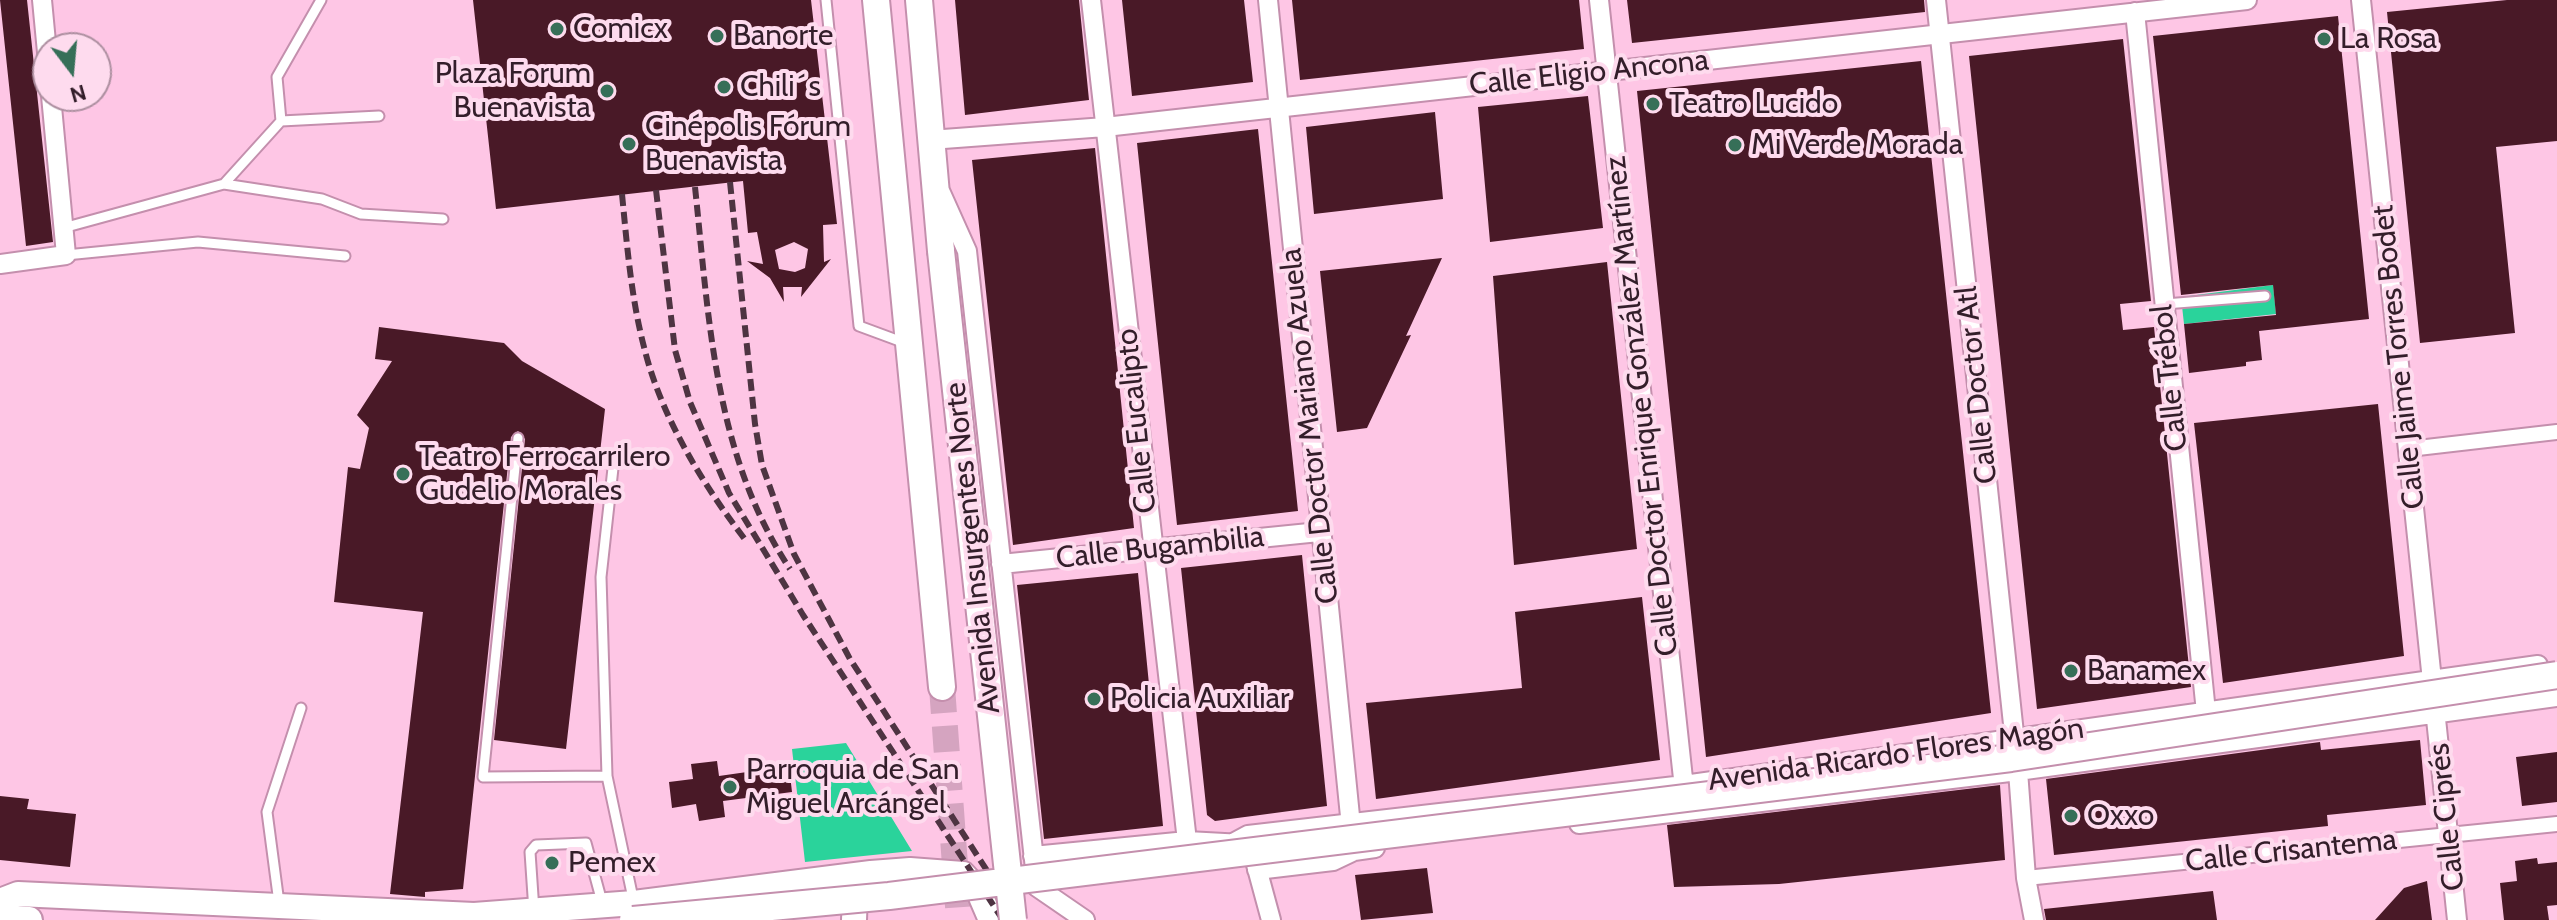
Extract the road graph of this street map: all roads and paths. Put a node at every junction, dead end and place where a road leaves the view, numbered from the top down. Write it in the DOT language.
graph roads {
  1 [pos="42,0"];
  2 [pos="321,0"];
  3 [pos="826,0"];
  4 [pos="876,0"];
  5 [pos="919,0"];
  6 [pos="1091,0"];
  7 [pos="1268,0"];
  8 [pos="1599,0"];
  9 [pos="1936,0"];
  10 [pos="2247,0"];
  11 [pos="2361,0"];
  12 [pos="2135,12"];
  13 [pos="45,32"];
  14 [pos="1940,35"];
  15 [pos="1606,71"];
  16 [pos="1279,108"];
  17 [pos="52,112"];
  18 [pos="379,116"];
  19 [pos="281,121"];
  20 [pos="1105,127"];
  21 [pos="930,140"];
  22 [pos="933,176"];
  23 [pos="224,184"];
  24 [pos="443,219"];
  25 [pos="63,228"];
  26 [pos="66,255"];
  27 [pos="345,256"];
  28 [pos="0,264"];
  29 [pos="2265,296"];
  30 [pos="2162,305"];
  31 [pos="911,345"];
  32 [pos="2557,432"];
  33 [pos="518,438"];
  34 [pos="2409,449"];
  35 [pos="614,459"];
  36 [pos="1319,532"];
  37 [pos="1151,548"];
  38 [pos="1001,564"];
  39 [pos="2557,662"];
  40 [pos="2557,675"];
  41 [pos="2433,680"];
  42 [pos="942,687"];
  43 [pos="2557,697"];
  44 [pos="301,708"];
  45 [pos="2205,712"];
  46 [pos="2437,714"];
  47 [pos="2013,738"];
  48 [pos="2209,744"];
  49 [pos="2018,771"];
  50 [pos="607,776"];
  51 [pos="1684,785"];
  52 [pos="1686,811"];
  53 [pos="2557,824"];
  54 [pos="1351,825"];
  55 [pos="2448,835"];
  56 [pos="1187,841"];
  57 [pos="1245,841"];
  58 [pos="1354,851"];
  59 [pos="1033,856"];
  60 [pos="1333,861"];
  61 [pos="1257,870"];
  62 [pos="871,873"];
  63 [pos="2026,878"];
  64 [pos="777,885"];
  65 [pos="0,901"];
  66 [pos="603,905"];
  67 [pos="280,907"];
  68 [pos="634,911"];
  69 [pos="540,916"];
  70 [pos="0,918"];
  71 [pos="29,920"];
  72 [pos="801,920"];
  73 [pos="854,920"];
  74 [pos="991,920"];
  75 [pos="1013,920"];
  76 [pos="1085,920"];
  77 [pos="1271,920"];
  78 [pos="2034,920"];
  79 [pos="2457,920"];
  1 -- 13 [label="street"];
  2 -- 19 [label="lane"];
  3 -- 31 [label="lane"];
  4 -- 31 [label="main road, Avenida Insurgentes Norte"];
  5 -- 21 [label="main road, Avenida Insurgentes Norte"];
  6 -- 20 [label="street, Calle Eucalipto"];
  7 -- 16 [label="street, Calle Doctor Mariano Azuela"];
  8 -- 15 [label="street, Calle Doctor Enrique González Martínez"];
  9 -- 14 [label="street, Calle Doctor Atl"];
  10 -- 12 [label="street, Calle Eligio Ancona"];
  11 -- 34 [label="street, Calle Jaime Torres Bodet"];
  12 -- 14 [label="street, Calle Eligio Ancona"];
  12 -- 30 [label="street, Calle Trébol"];
  14 -- 15 [label="street, Calle Eligio Ancona"];
  14 -- 47 [label="street, Calle Doctor Atl"];
  15 -- 16 [label="street, Calle Eligio Ancona"];
  15 -- 51 [label="street, Calle Doctor Enrique González Martínez"];
  16 -- 20 [label="street, Calle Eligio Ancona"];
  16 -- 36 [label="street, Calle Doctor Mariano Azuela"];
  17 -- 25 [label="street"];
  18 -- 19 [label="lane"];
  19 -- 23 [label="lane"];
  20 -- 21 [label="street, Calle Eligio Ancona"];
  20 -- 37 [label="street, Calle Eucalipto"];
  21 -- 22 [label="main road, Avenida Insurgentes Norte"];
  22 -- 38 [label="street, Avenida Insurgentes Norte"];
  22 -- 75 [label="main road, Avenida Insurgentes Norte, bridge"];
  23 -- 24 [label="lane"];
  23 -- 25 [label="lane"];
  25 -- 26 [label="street"];
  26 -- 27 [label="lane"];
  26 -- 28 [label="street"];
  29 -- 30 [label="lane"];
  30 -- 45 [label="street, Calle Trébol"];
  31 -- 42 [label="main road, Avenida Insurgentes Norte"];
  32 -- 34 [label="street"];
  33 -- 50 [label="lane"];
  34 -- 41 [label="street, Calle Jaime Torres Bodet"];
  35 -- 50 [label="lane"];
  36 -- 37 [label="street, Calle Bugambilia"];
  36 -- 54 [label="street, Calle Doctor Mariano Azuela"];
  37 -- 38 [label="street, Calle Bugambilia"];
  37 -- 56 [label="street, Calle Eucalipto"];
  38 -- 59 [label="street, Avenida Insurgentes Norte"];
  39 -- 41 [label="street, Avenida Ricardo Flores Magón"];
  40 -- 68 [label="main road, Avenida Ricardo Flores Magón, bridge"];
  41 -- 45 [label="street, Avenida Ricardo Flores Magón"];
  41 -- 46 [label="street, Calle Jaime Torres Bodet"];
  43 -- 46 [label="street, Avenida Ricardo Flores Magón"];
  44 -- 67 [label="lane"];
  45 -- 47 [label="street, Avenida Ricardo Flores Magón"];
  45 -- 48 [label="street, Calle Trébol"];
  46 -- 48 [label="street, Avenida Ricardo Flores Magón"];
  46 -- 55 [label="street, Calle Ciprés"];
  47 -- 49 [label="street, Calle Doctor Atl"];
  47 -- 51 [label="street, Avenida Ricardo Flores Magón"];
  48 -- 49 [label="street, Avenida Ricardo Flores Magón"];
  49 -- 52 [label="street, Avenida Ricardo Flores Magón"];
  49 -- 63 [label="street, Calle Doctor Atl"];
  50 -- 68 [label="lane"];
  51 -- 52 [label="street, Calle Doctor Enrique González Martínez"];
  51 -- 54 [label="street, Avenida Ricardo Flores Magón"];
  52 -- 58 [label="street, Avenida Ricardo Flores Magón"];
  53 -- 55 [label="street, Calle Crisantema"];
  54 -- 57 [label="street, Avenida Ricardo Flores Magón"];
  54 -- 58 [label="street, Calle Doctor Mariano Azuela"];
  55 -- 63 [label="street, Calle Crisantema"];
  55 -- 79 [label="street, Calle Ciprés"];
  56 -- 57 [label="street, Avenida Ricardo Flores Magón"];
  56 -- 59 [label="street, Avenida Ricardo Flores Magón"];
  57 -- 60 [label="street, Avenida Ricardo Flores Magón"];
  57 -- 61 [label="street"];
  58 -- 60 [label="street, Avenida Ricardo Flores Magón"];
  59 -- 76 [label="street"];
  60 -- 61 [label="street, Avenida Ricardo Flores Magón"];
  61 -- 77 [label="street"];
  62 -- 64 [label="street"];
  62 -- 73 [label="street"];
  62 -- 74 [label="street"];
  63 -- 78 [label="street, Calle Doctor Atl"];
  64 -- 68 [label="street"];
  64 -- 72 [label="street"];
  65 -- 67 [label="street"];
  66 -- 68 [label="street"];
  66 -- 69 [label="street"];
  66 -- 69 [label="lane"];
  67 -- 69 [label="street"];
  70 -- 71 [label="main road"];
}
